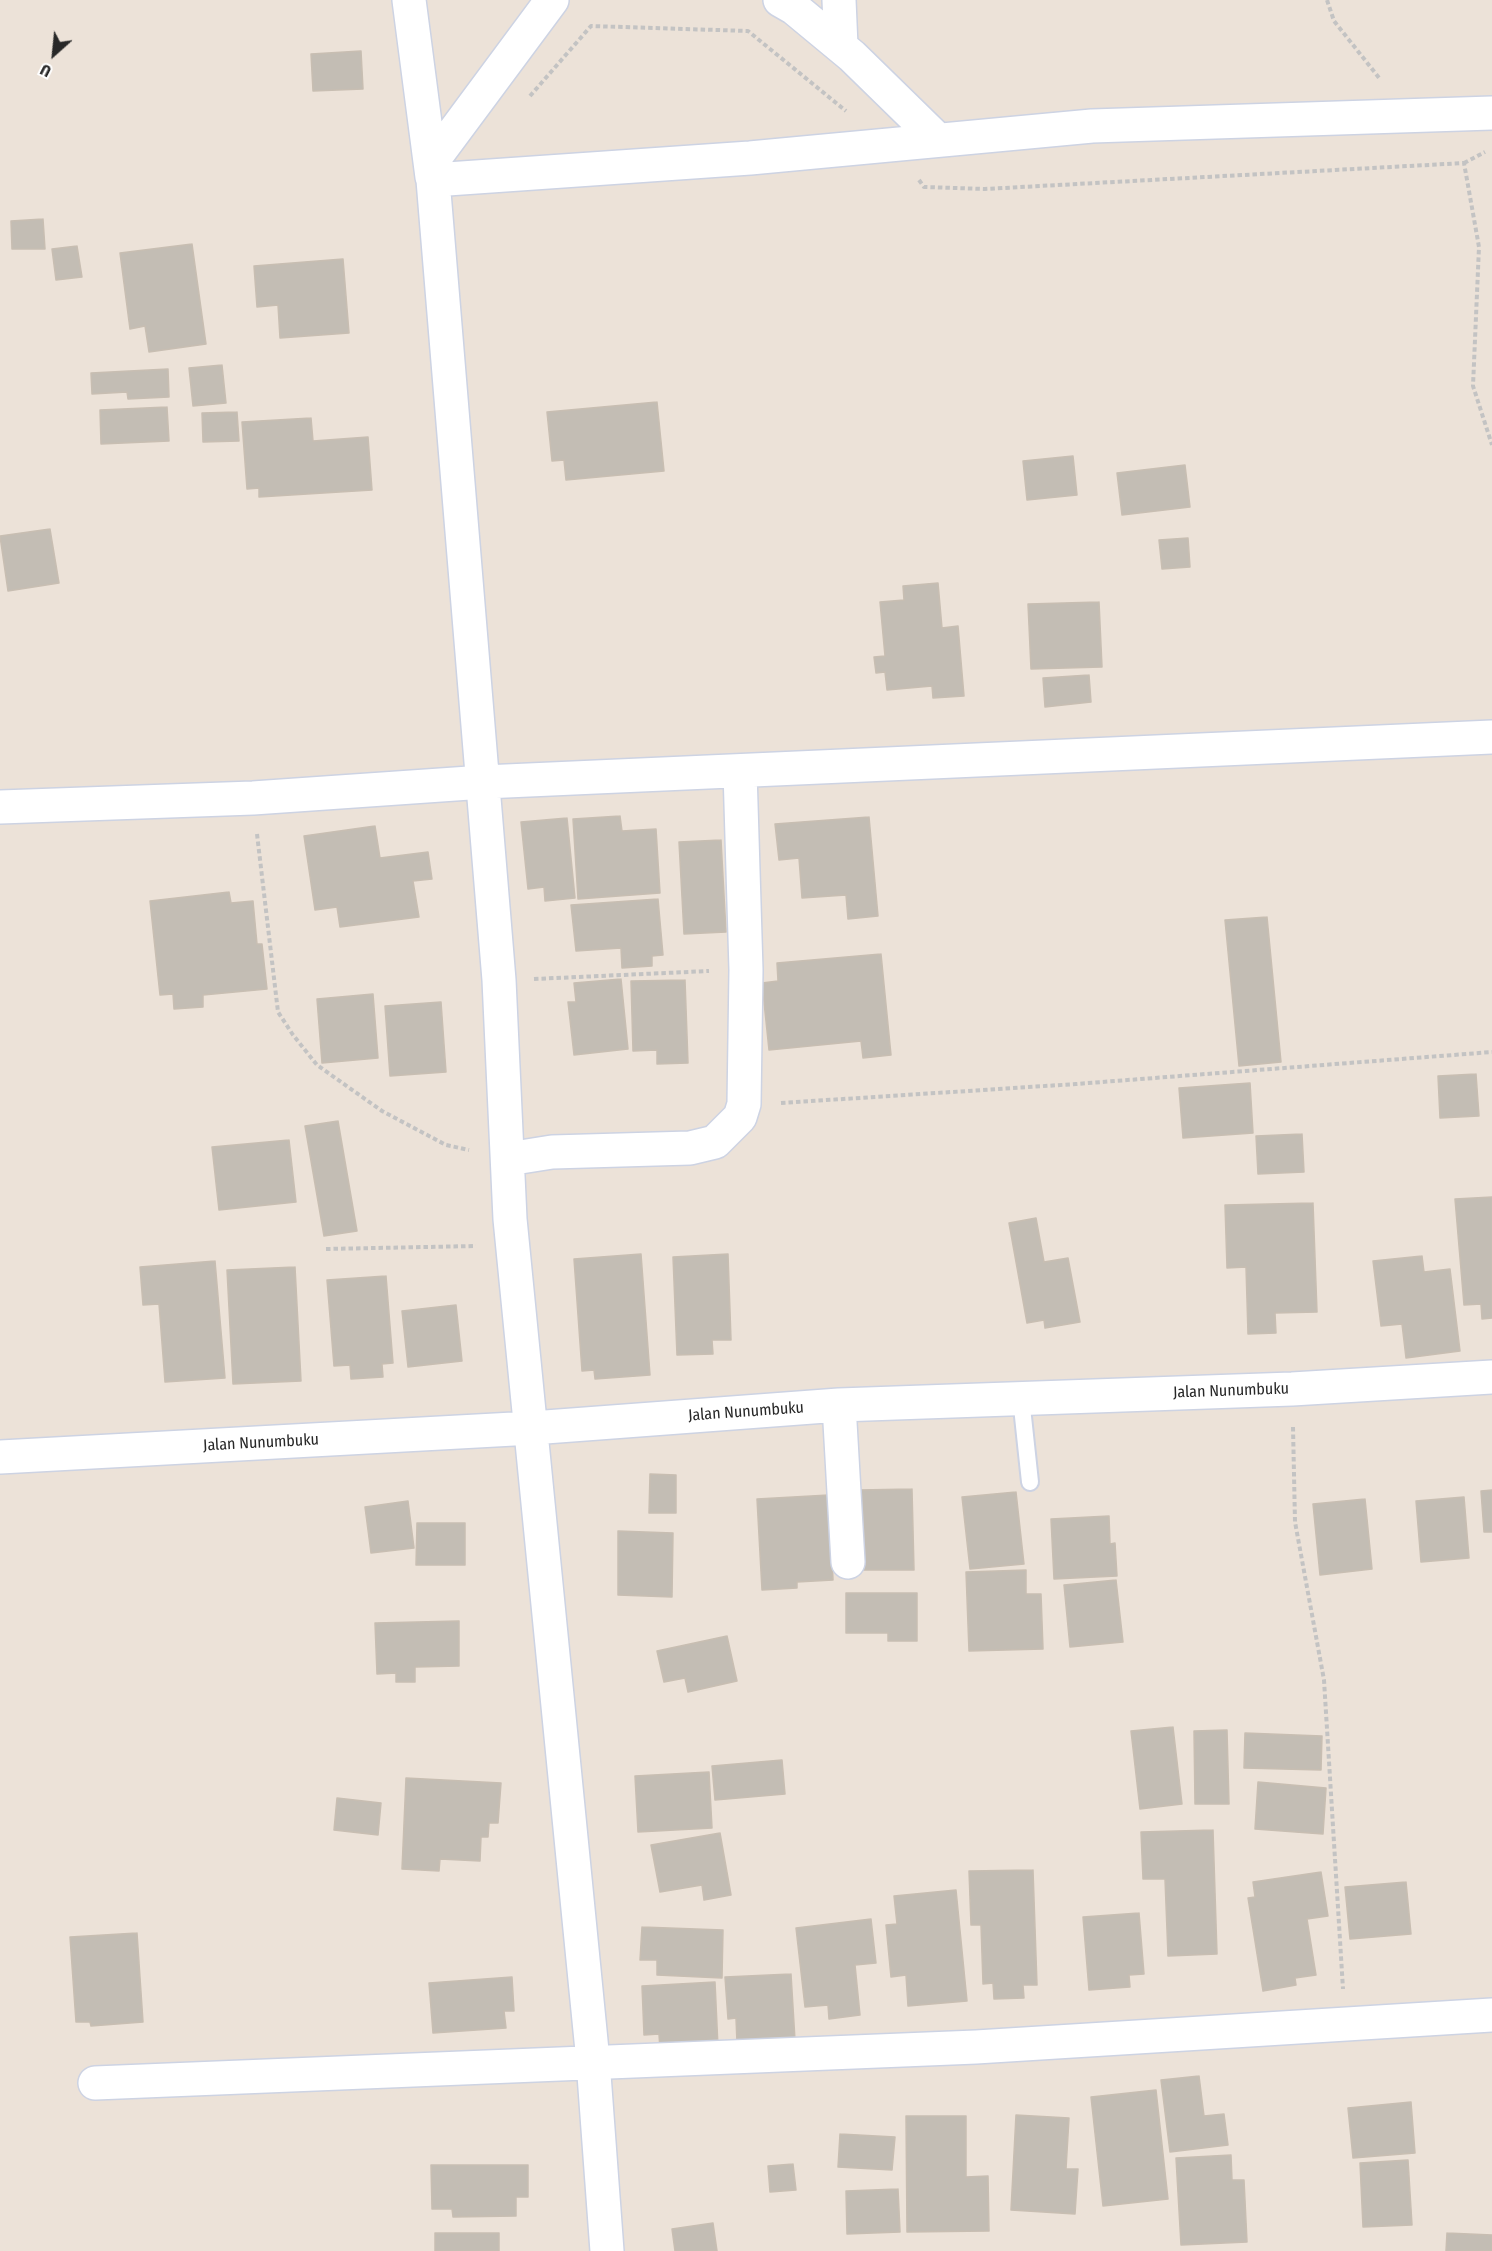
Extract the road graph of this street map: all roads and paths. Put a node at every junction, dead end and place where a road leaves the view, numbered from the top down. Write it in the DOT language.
graph roads {
  1 [pos="409,0"];
  2 [pos="552,0"];
  3 [pos="780,0"];
  4 [pos="839,0"];
  5 [pos="1327,0"];
  6 [pos="841,46"];
  7 [pos="1492,113"];
  8 [pos="1408,115"];
  9 [pos="938,140"];
  10 [pos="1492,148"];
  11 [pos="1464,163"];
  12 [pos="432,172"];
  13 [pos="1492,737"];
  14 [pos="740,771"];
  15 [pos="484,782"];
  16 [pos="253,798"];
  17 [pos="0,807"];
  18 [pos="746,970"];
  19 [pos="499,980"];
  20 [pos="1492,1052"];
  21 [pos="744,1104"];
  22 [pos="508,1159"];
  23 [pos="513,1245"];
  24 [pos="326,1249"];
  25 [pos="1492,1377"];
  26 [pos="1292,1389"];
  27 [pos="1021,1398"];
  28 [pos="839,1405"];
  29 [pos="532,1428"];
  30 [pos="0,1457"];
  31 [pos="1030,1482"];
  32 [pos="848,1562"];
  33 [pos="1492,2015"];
  34 [pos="1345,2025"];
  35 [pos="593,2061"];
  36 [pos="95,2083"];
  37 [pos="607,2251"];
  1 -- 12 [label="street"];
  2 -- 12 [label="street"];
  3 -- 6 [label="street"];
  4 -- 6 [label="street"];
  5 -- 8 [label="path"];
  6 -- 9 [label="street"];
  7 -- 8 [label="street"];
  8 -- 9 [label="street"];
  9 -- 12 [label="street"];
  10 -- 11 [label="path"];
  12 -- 15 [label="street"];
  13 -- 14 [label="street"];
  14 -- 15 [label="street"];
  14 -- 18 [label="street"];
  15 -- 16 [label="street"];
  15 -- 19 [label="street"];
  16 -- 17 [label="street"];
  16 -- 22 [label="path"];
  18 -- 19 [label="path"];
  18 -- 21 [label="street"];
  19 -- 22 [label="street"];
  20 -- 21 [label="path"];
  21 -- 22 [label="street"];
  22 -- 23 [label="street"];
  23 -- 24 [label="path"];
  23 -- 29 [label="street"];
  25 -- 26 [label="street, Jalan Nunumbuku"];
  26 -- 27 [label="street, Jalan Nunumbuku"];
  26 -- 34 [label="path"];
  27 -- 28 [label="street, Jalan Nunumbuku"];
  27 -- 31 [label="lane"];
  28 -- 29 [label="street, Jalan Nunumbuku"];
  28 -- 32 [label="street"];
  29 -- 30 [label="street, Jalan Nunumbuku"];
  29 -- 35 [label="street"];
  33 -- 34 [label="street"];
  34 -- 35 [label="street"];
  35 -- 36 [label="street"];
  35 -- 37 [label="street"];
}
